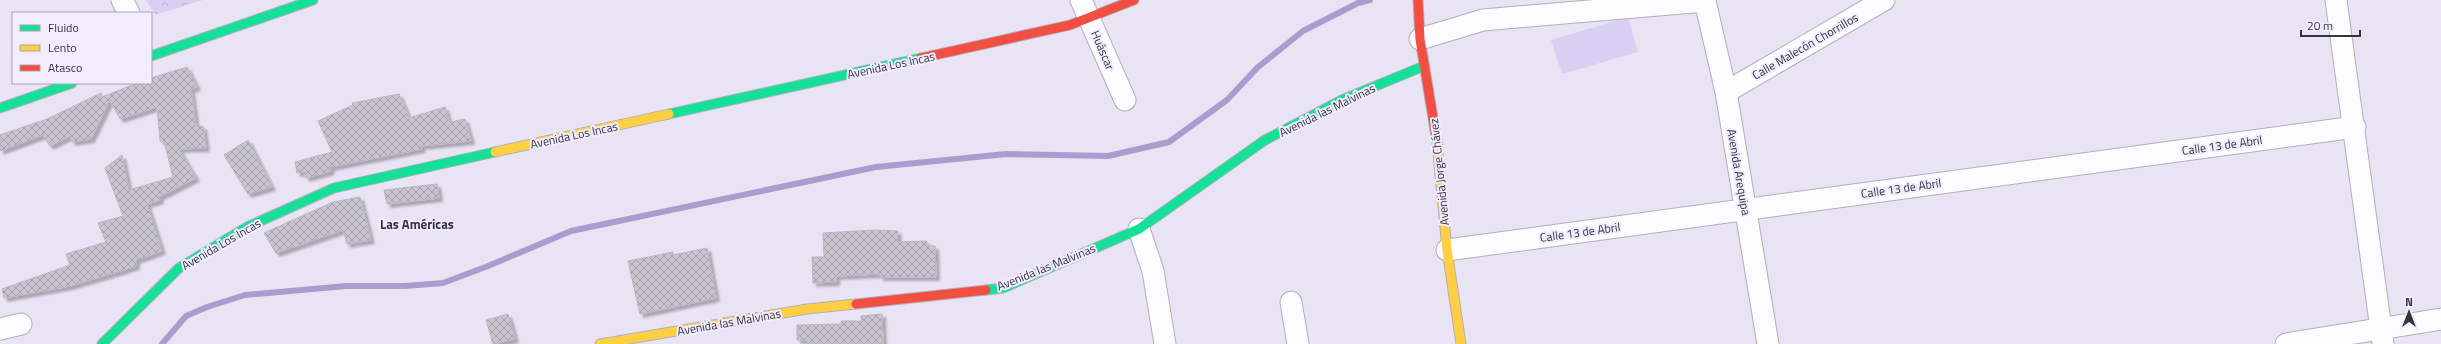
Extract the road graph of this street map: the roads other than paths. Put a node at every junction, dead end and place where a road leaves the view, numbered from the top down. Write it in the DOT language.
graph roads {
  1 [pos="122,0"];
  2 [pos="313,0"];
  3 [pos="1134,0"];
  4 [pos="1418,0"];
  5 [pos="1884,0"];
  6 [pos="2336,0"];
  7 [pos="1705,1"];
  8 [pos="1085,8"];
  9 [pos="129,12"];
  10 [pos="1419,30"];
  11 [pos="152,53"];
  12 [pos="1424,66"];
  13 [pos="69,84"];
  14 [pos="1726,92"];
  15 [pos="1125,100"];
  16 [pos="0,108"];
  17 [pos="2355,127"];
  18 [pos="1746,209"];
  19 [pos="1139,228"];
  20 [pos="1447,250"];
  21 [pos="1291,302"];
  22 [pos="2441,319"];
  23 [pos="21,324"];
  24 [pos="0,329"];
  25 [pos="2382,336"];
  26 [pos="102,344"];
  27 [pos="600,344"];
  28 [pos="1165,344"];
  29 [pos="1298,344"];
  30 [pos="1461,344"];
  31 [pos="1768,344"];
  32 [pos="2286,344"];
  1 -- 9 [label="street"];
  2 -- 11 [label="street"];
  3 -- 8 [label="street, Avenida Los Incas"];
  4 -- 10 [label="street, Avenida Jorge Chávez"];
  5 -- 14 [label="street, Calle Malecón Chorrillos"];
  6 -- 17 [label="street"];
  7 -- 10 [label="street"];
  7 -- 14 [label="street, Avenida Arequipa"];
  8 -- 15 [label="street, Huáscar"];
  8 -- 26 [label="street, Avenida Los Incas"];
  10 -- 12 [label="street, Avenida Jorge Chávez"];
  12 -- 19 [label="street, Avenida las Malvinas"];
  12 -- 20 [label="street, Avenida Jorge Chávez"];
  13 -- 16 [label="street"];
  14 -- 18 [label="street, Avenida Arequipa"];
  17 -- 18 [label="street, Calle 13 de Abril"];
  17 -- 25 [label="street"];
  18 -- 20 [label="street, Calle 13 de Abril"];
  18 -- 31 [label="street, Avenida Arequipa"];
  19 -- 27 [label="street, Avenida las Malvinas"];
  19 -- 28 [label="street"];
  20 -- 30 [label="street, Avenida Jorge Chávez"];
  21 -- 29 [label="street"];
  22 -- 25 [label="street"];
  23 -- 24 [label="street"];
  25 -- 32 [label="street"];
}
